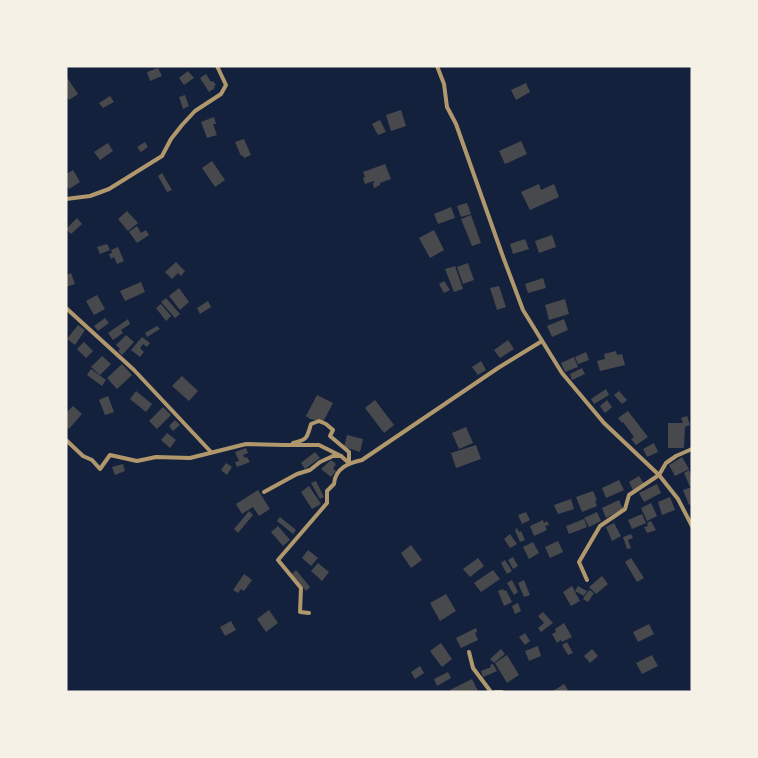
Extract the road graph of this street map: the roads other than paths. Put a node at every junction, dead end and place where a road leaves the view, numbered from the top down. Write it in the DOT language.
graph roads {
  1 [pos="217,66"];
  2 [pos="437,66"];
  3 [pos="66,199"];
  4 [pos="66,308"];
  5 [pos="542,341"];
  6 [pos="66,440"];
  7 [pos="284,446"];
  8 [pos="692,449"];
  9 [pos="211,452"];
  10 [pos="341,456"];
  11 [pos="349,463"];
  12 [pos="659,475"];
  13 [pos="264,492"];
  14 [pos="692,526"];
  15 [pos="587,580"];
  16 [pos="309,614"];
  17 [pos="469,652"];
  18 [pos="493,692"];
  19 [pos="502,692"];
  1 -- 3 [label="street"];
  2 -- 5 [label="street"];
  4 -- 9 [label="street"];
  5 -- 11 [label="street"];
  5 -- 12 [label="street"];
  6 -- 9 [label="street"];
  7 -- 9 [label="street"];
  7 -- 10 [label="street"];
  7 -- 11 [label="street"];
  8 -- 12 [label="street"];
  10 -- 11 [label="street"];
  10 -- 13 [label="street"];
  11 -- 16 [label="street"];
  12 -- 14 [label="street"];
  12 -- 15 [label="street"];
  17 -- 18 [label="street"];
  18 -- 19 [label="street"];
}
